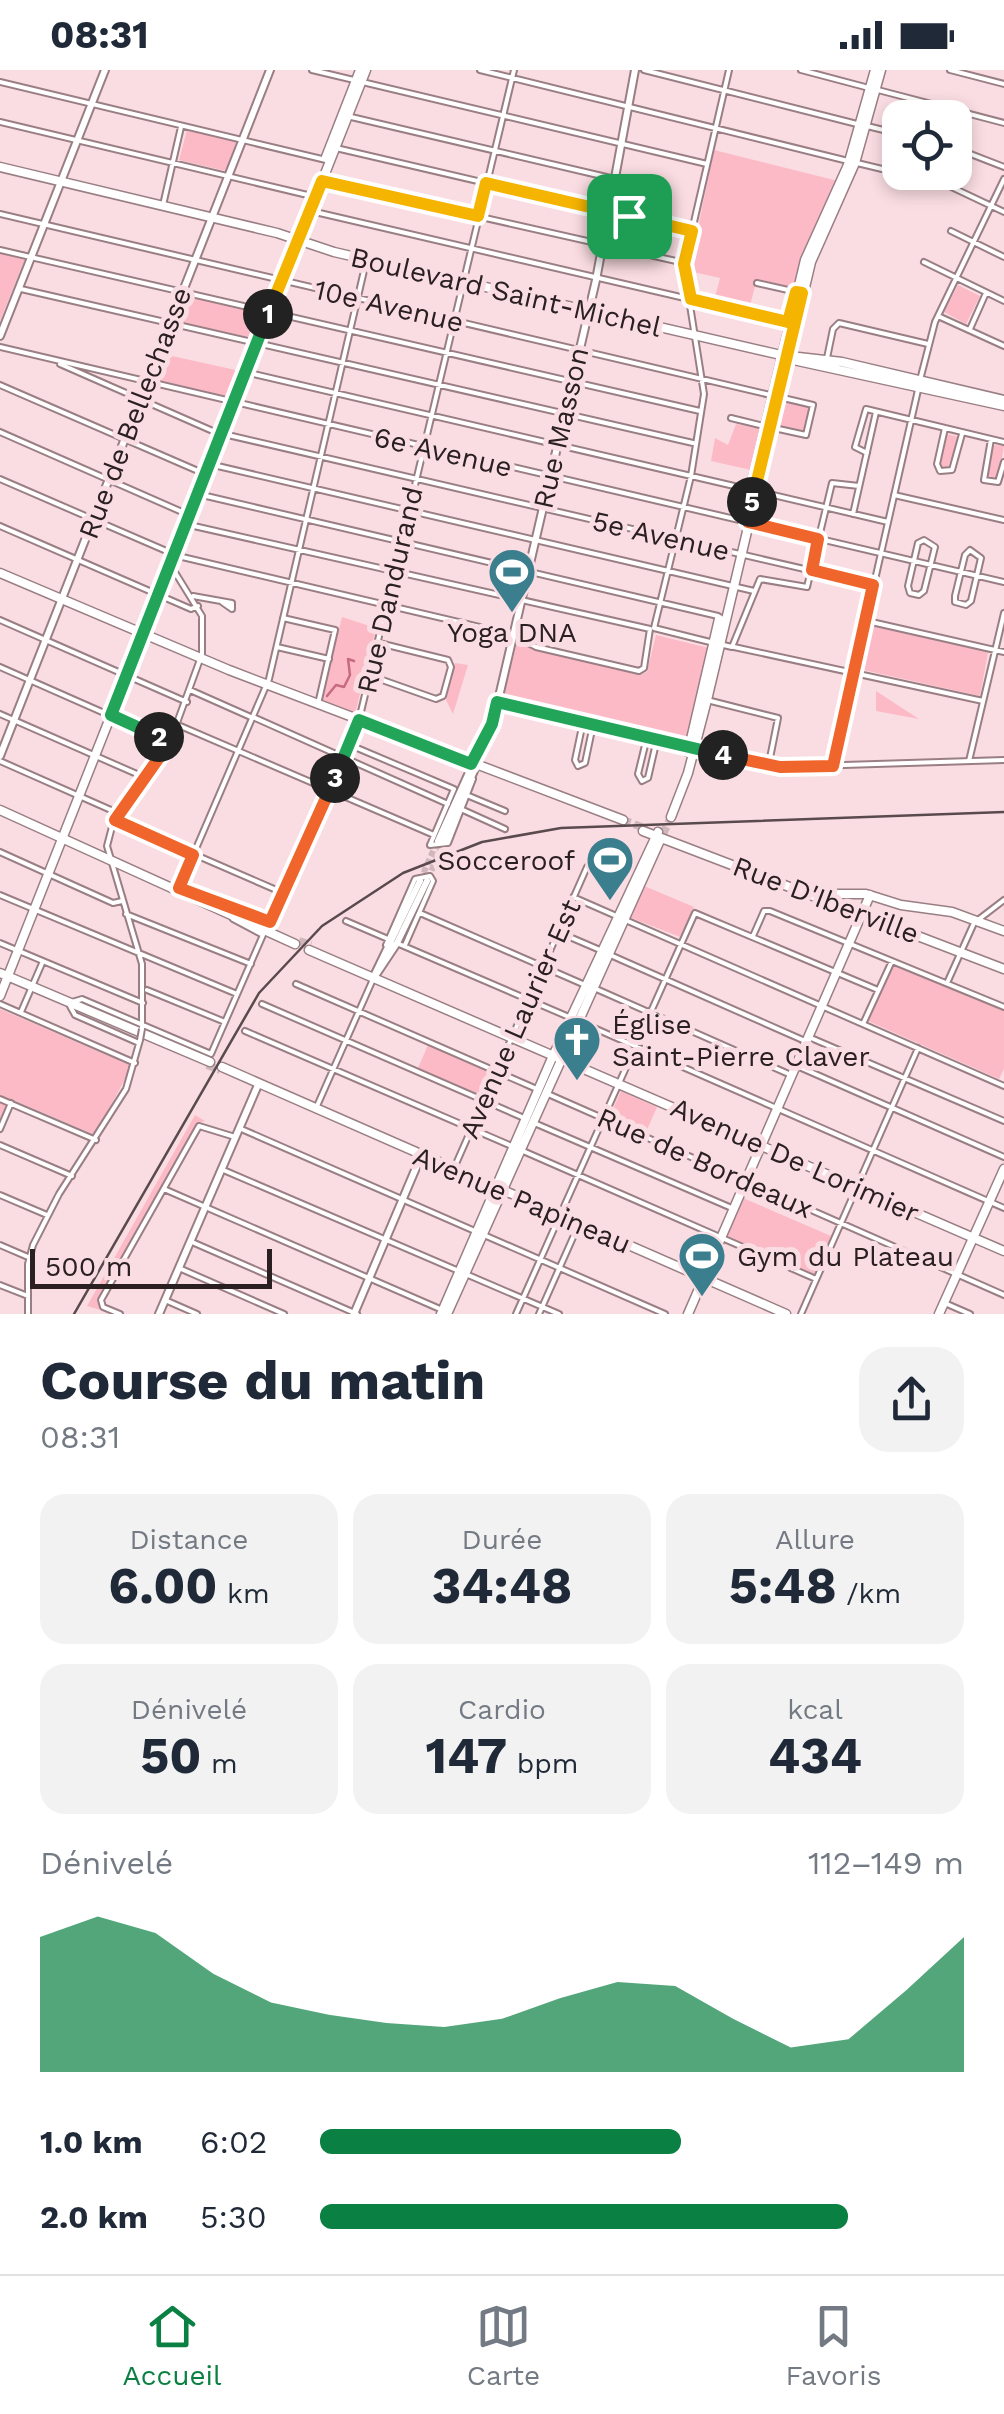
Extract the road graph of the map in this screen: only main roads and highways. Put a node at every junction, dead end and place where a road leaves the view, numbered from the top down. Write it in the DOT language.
graph roads {
  1 [pos="363,70"];
  2 [pos="878,70"];
  3 [pos="345,116"];
  4 [pos="328,160"];
  5 [pos="0,167"];
  6 [pos="314,196"];
  7 [pos="296,241"];
  8 [pos="785,356"];
  9 [pos="1004,403"];
  10 [pos="0,573"];
  11 [pos="142,634"];
  12 [pos="716,644"];
  13 [pos="692,747"];
  14 [pos="0,810"];
  15 [pos="668,817"];
  16 [pos="621,821"];
  17 [pos="62,838"];
  18 [pos="803,892"];
  19 [pos="870,895"];
  20 [pos="863,915"];
  21 [pos="1004,930"];
  22 [pos="297,942"];
  23 [pos="310,948"];
  24 [pos="1004,969"];
  25 [pos="4,974"];
  26 [pos="0,996"];
  27 [pos="557,1055"];
  28 [pos="210,1060"];
  29 [pos="221,1069"];
  30 [pos="762,1145"];
  31 [pos="1004,1169"];
  32 [pos="498,1189"];
  33 [pos="973,1239"];
  34 [pos="1004,1251"];
  35 [pos="704,1278"];
  36 [pos="446,1313"];
  37 [pos="688,1314"];
  38 [pos="786,1314"];
  39 [pos="939,1314"];
  1 -- 3 [label="main road"];
  2 -- 8 [label="main road"];
  3 -- 4 [label="main road"];
  3 -- 4 [label="main road"];
  4 -- 6 [label="main road"];
  5 -- 7 [label="main road, Boulevard Saint-Michel"];
  6 -- 7 [label="main road"];
  6 -- 7 [label="main road"];
  7 -- 8 [label="main road, Boulevard Saint-Michel"];
  7 -- 11 [label="main road"];
  8 -- 9 [label="main road, Boulevard Saint-Michel"];
  8 -- 12 [label="main road"];
  10 -- 11 [label="main road"];
  11 -- 16 [label="main road"];
  11 -- 17 [label="main road"];
  12 -- 13 [label="main road"];
  12 -- 13 [label="main road"];
  13 -- 15 [label="main road"];
  14 -- 17 [label="main road"];
  17 -- 22 [label="main road"];
  17 -- 25 [label="main road"];
  18 -- 19 [label="main road"];
  18 -- 20 [label="main road, Rue D'Iberville"];
  18 -- 27 [label="main road, Rue D'Iberville"];
  19 -- 20 [label="main road"];
  19 -- 21 [label="main road"];
  20 -- 24 [label="main road, Rue D'Iberville"];
  20 -- 30 [label="main road"];
  23 -- 27 [label="main road, Avenue De Lorimier"];
  25 -- 26 [label="main road"];
  25 -- 28 [label="main road"];
  27 -- 30 [label="main road, Avenue De Lorimier"];
  27 -- 32 [label="main road"];
  29 -- 32 [label="main road, Avenue Papineau"];
  30 -- 33 [label="main road, Avenue De Lorimier"];
  30 -- 35 [label="main road"];
  31 -- 33 [label="main road"];
  32 -- 35 [label="main road, Avenue Papineau"];
  32 -- 36 [label="main road"];
  33 -- 34 [label="main road, Avenue De Lorimier"];
  33 -- 39 [label="main road"];
  35 -- 37 [label="main road"];
  35 -- 38 [label="main road, Avenue Papineau"];
}
